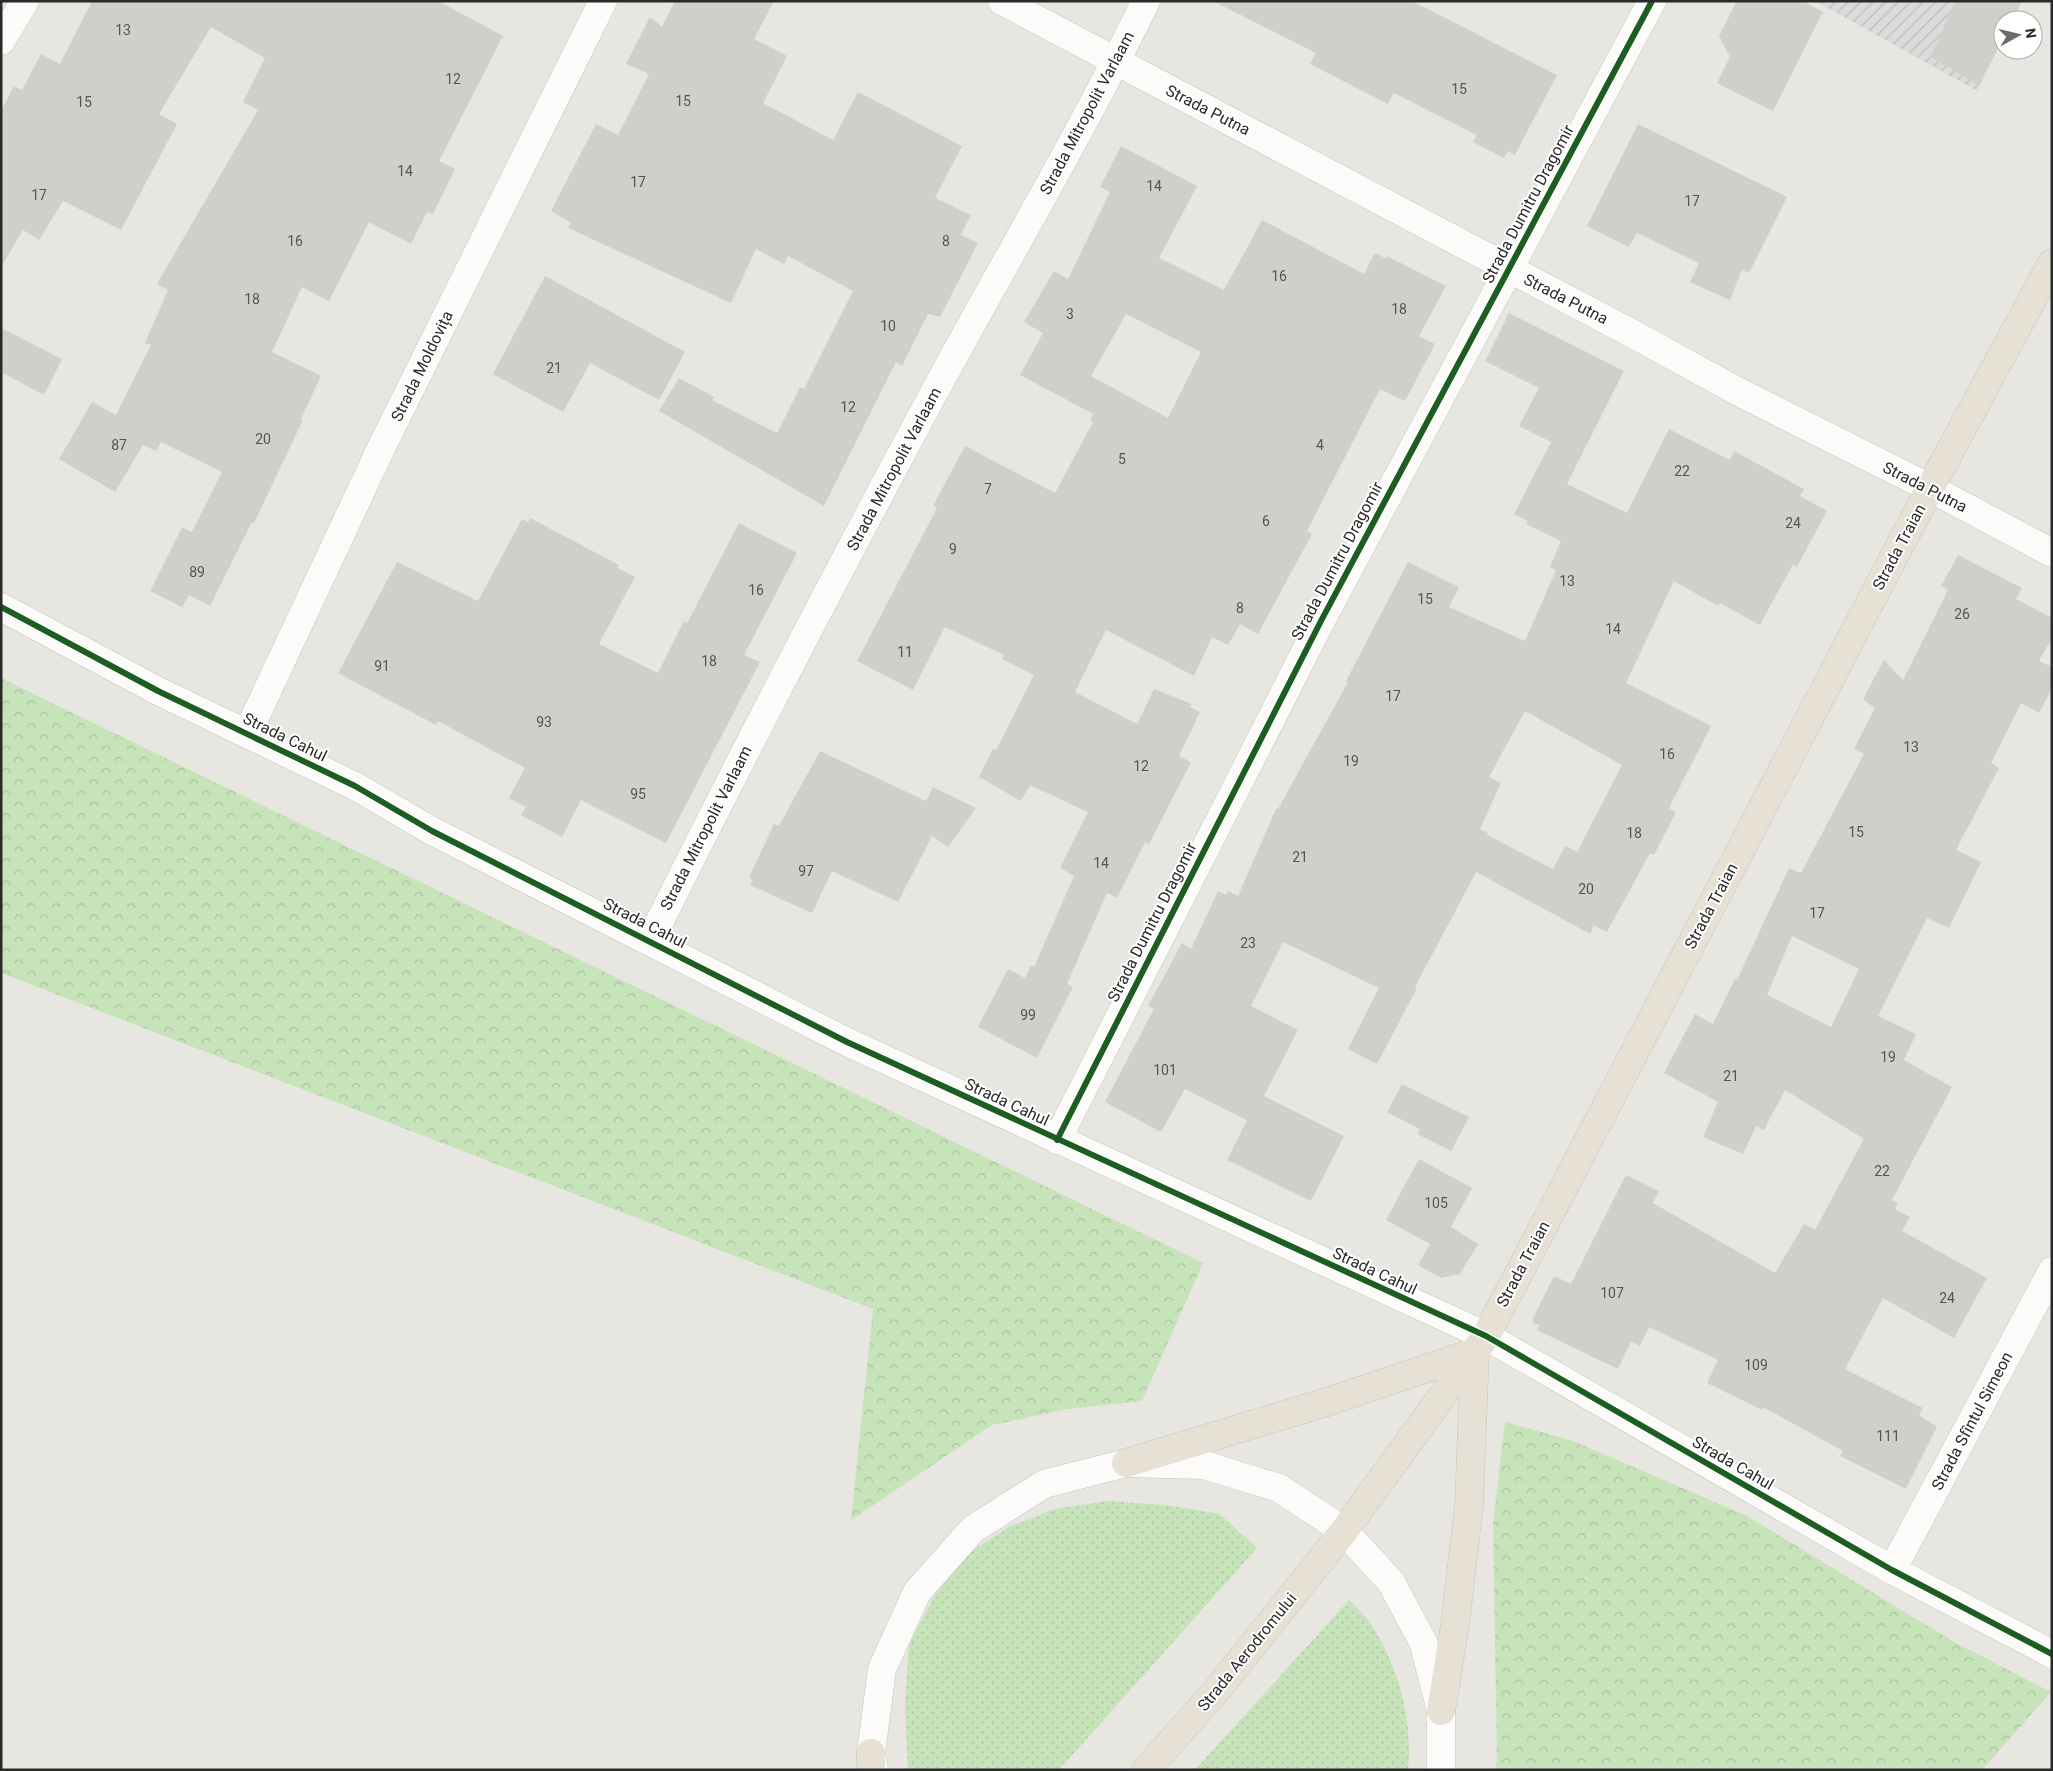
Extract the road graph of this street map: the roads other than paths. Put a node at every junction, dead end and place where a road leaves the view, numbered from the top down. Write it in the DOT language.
graph roads {
  1 [pos="25,1"];
  2 [pos="604,1"];
  3 [pos="1002,1"];
  4 [pos="1146,1"];
  5 [pos="1652,1"];
  6 [pos="1,41"];
  7 [pos="1116,62"];
  8 [pos="2052,263"];
  9 [pos="1509,269"];
  10 [pos="1930,488"];
  11 [pos="2052,553"];
  12 [pos="1,607"];
  13 [pos="247,734"];
  14 [pos="650,941"];
  15 [pos="1057,1140"];
  16 [pos="2052,1271"];
  17 [pos="1480,1344"];
  18 [pos="1126,1463"];
  19 [pos="1344,1531"];
  20 [pos="1892,1570"];
  21 [pos="2052,1654"];
  22 [pos="1441,1712"];
  23 [pos="872,1764"];
  24 [pos="1146,1770"];
  25 [pos="1442,1770"];
  1 -- 6 [label="street"];
  2 -- 13 [label="street, Strada Moldovița"];
  3 -- 7 [label="street, Strada Putna"];
  4 -- 7 [label="street, Strada Mitropolit Varlaam"];
  5 -- 9 [label="street, Strada Dumitru Dragomir"];
  7 -- 9 [label="street, Strada Putna"];
  7 -- 14 [label="street, Strada Mitropolit Varlaam"];
  8 -- 10 [label="highway, Strada Trаian"];
  9 -- 10 [label="street, Strada Putna"];
  9 -- 15 [label="street, Strada Dumitru Dragomir"];
  10 -- 11 [label="street, Strada Putna"];
  10 -- 17 [label="highway, Strada Trаian"];
  12 -- 13 [label="street, Strada Cahul"];
  13 -- 14 [label="street, Strada Cahul"];
  14 -- 15 [label="street, Strada Cahul"];
  15 -- 17 [label="street, Strada Cahul"];
  16 -- 20 [label="street, Strada Sfîntul Simeon"];
  17 -- 18 [label="highway"];
  17 -- 19 [label="highway, Strada Trаian"];
  17 -- 20 [label="street, Strada Cahul"];
  17 -- 22 [label="highway"];
  18 -- 19 [label="street"];
  18 -- 23 [label="street"];
  19 -- 22 [label="street"];
  19 -- 24 [label="highway, Strada Aerodromului"];
  20 -- 21 [label="street, Strada Cahul"];
  22 -- 25 [label="street"];
}
